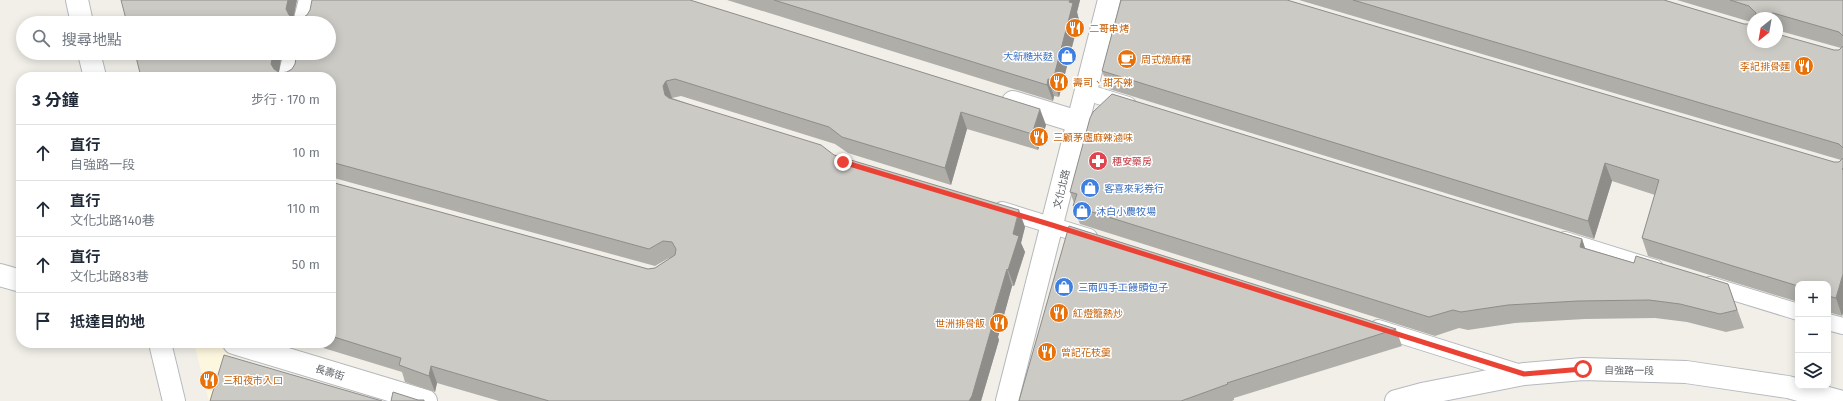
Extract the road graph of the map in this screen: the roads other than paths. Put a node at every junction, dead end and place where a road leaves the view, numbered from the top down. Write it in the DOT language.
graph roads {
  1 [pos="77,0"];
  2 [pos="310,0"];
  3 [pos="1109,0"];
  4 [pos="80,16"];
  5 [pos="306,16"];
  6 [pos="91,60"];
  7 [pos="293,60"];
  8 [pos="94,72"];
  9 [pos="289,72"];
  10 [pos="1086,92"];
  11 [pos="995,96"];
  12 [pos="1146,110"];
  13 [pos="1078,122"];
  14 [pos="985,205"];
  15 [pos="1052,225"];
  16 [pos="1548,235"];
  17 [pos="1105,242"];
  18 [pos="1669,272"];
  19 [pos="0,275"];
  20 [pos="16,280"];
  21 [pos="1692,280"];
  22 [pos="1795,311"];
  23 [pos="1831,323"];
  24 [pos="1364,324"];
  25 [pos="1843,326"];
  26 [pos="161,348"];
  27 [pos="251,348"];
  28 [pos="1524,374"];
  29 [pos="174,401"];
  30 [pos="426,401"];
  31 [pos="1007,401"];
  32 [pos="1396,401"];
  33 [pos="1839,401"];
  1 -- 4 [label="street"];
  2 -- 5 [label="street"];
  3 -- 10 [label="street, 文化北路"];
  6 -- 8 [label="street"];
  7 -- 9 [label="street"];
  10 -- 12 [label="lane"];
  10 -- 13 [label="street, 文化北路"];
  11 -- 13 [label="street"];
  13 -- 15 [label="street, 文化北路"];
  14 -- 15 [label="lane"];
  15 -- 17 [label="lane"];
  15 -- 31 [label="street, 文化北路"];
  16 -- 18 [label="lane"];
  19 -- 20 [label="street"];
  21 -- 22 [label="lane"];
  23 -- 25 [label="lane"];
  24 -- 28 [label="lane"];
  26 -- 29 [label="street"];
  27 -- 30 [label="street, 長壽街"];
  28 -- 32 [label="street, 自強路一段"];
  28 -- 33 [label="street, 自強路一段"];
}
